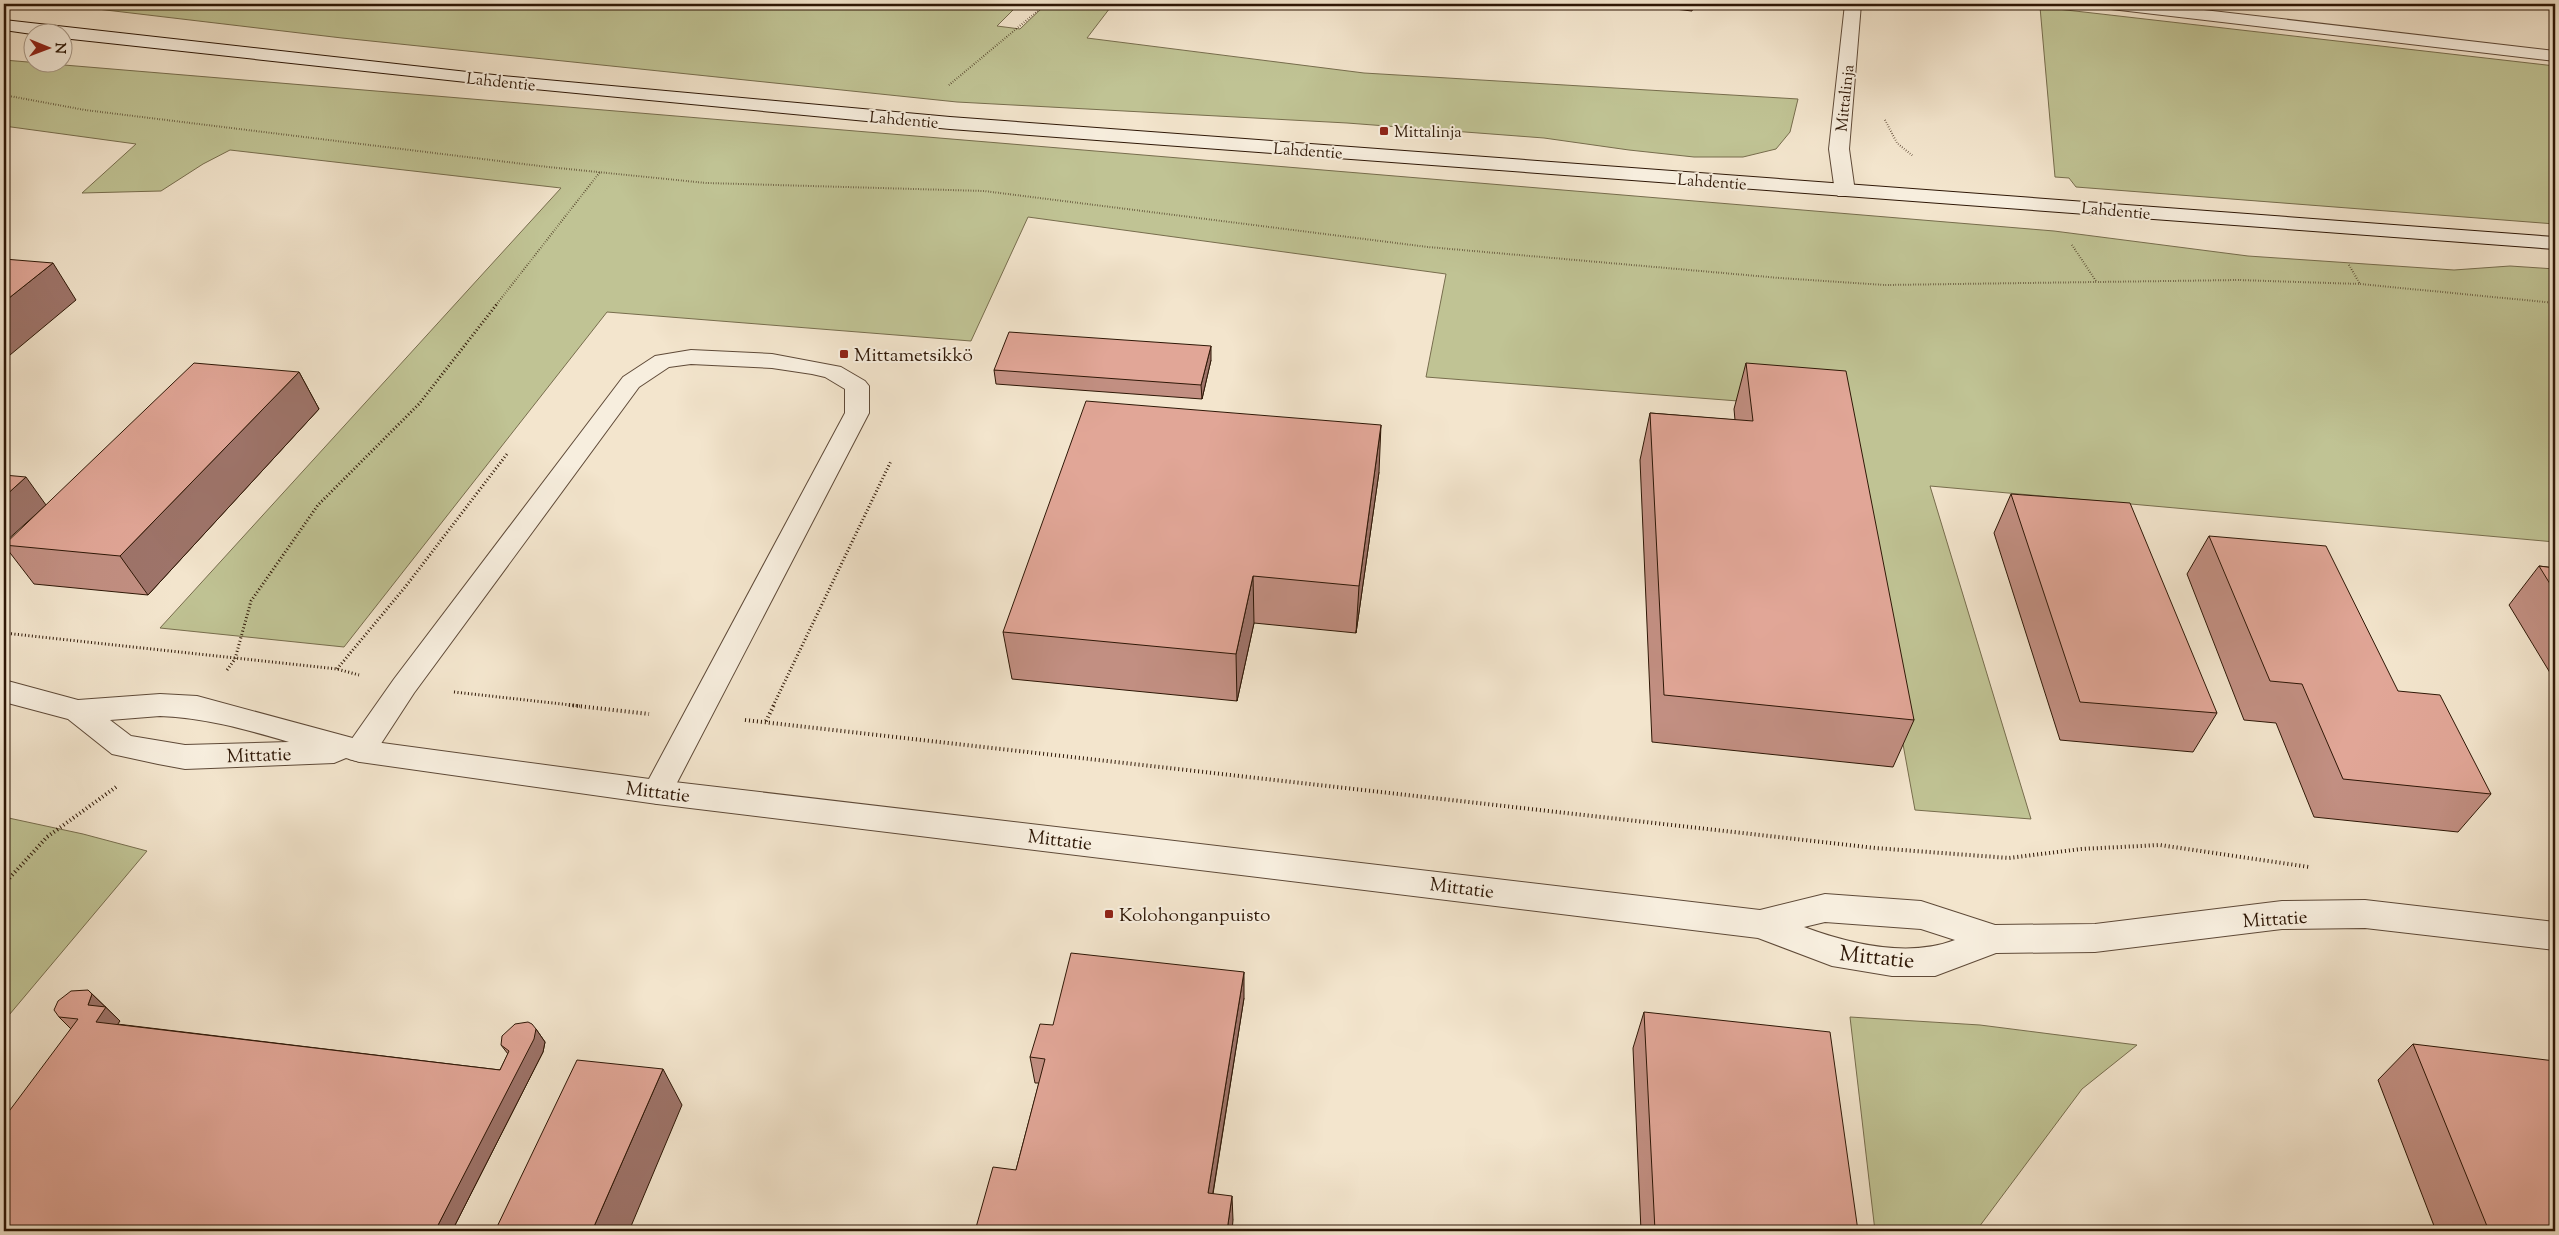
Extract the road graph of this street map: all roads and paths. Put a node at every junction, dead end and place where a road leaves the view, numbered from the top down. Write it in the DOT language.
graph roads {
  1 [pos="1046,4"];
  2 [pos="1853,4"];
  3 [pos="2110,4"];
  4 [pos="4,25"];
  5 [pos="22,27"];
  6 [pos="72,34"];
  7 [pos="2555,56"];
  8 [pos="962,74"];
  9 [pos="4,95"];
  10 [pos="600,172"];
  11 [pos="1845,192"];
  12 [pos="2070,240"];
  13 [pos="2555,243"];
  14 [pos="2345,258"];
  15 [pos="2096,282"];
  16 [pos="2360,284"];
  17 [pos="2555,303"];
  18 [pos="507,454"];
  19 [pos="891,462"];
  20 [pos="4,633"];
  21 [pos="235,660"];
  22 [pos="4,691"];
  23 [pos="463,693"];
  24 [pos="78,711"];
  25 [pos="623,711"];
  26 [pos="360,751"];
  27 [pos="657,792"];
  28 [pos="102,799"];
  29 [pos="2313,867"];
  30 [pos="4,884"];
  31 [pos="1760,924"];
  32 [pos="2555,936"];
  33 [pos="1995,939"];
  1 -- 8 [label="path"];
  2 -- 11 [label="main road, Mittalinja"];
  3 -- 7 [label="main road"];
  4 -- 5 [label="main road, Lahdentie"];
  6 -- 11 [label="main road, Lahdentie"];
  9 -- 10 [label="path"];
  10 -- 15 [label="path"];
  10 -- 21 [label="path"];
  11 -- 13 [label="main road, Lahdentie"];
  12 -- 15 [label="path"];
  14 -- 16 [label="path"];
  15 -- 16 [label="path"];
  16 -- 17 [label="path"];
  18 -- 21 [label="path"];
  19 -- 29 [label="path"];
  20 -- 21 [label="path"];
  22 -- 24 [label="main road"];
  23 -- 25 [label="path"];
  24 -- 26 [label="main road, Mittatie"];
  24 -- 26 [label="main road, Mittatie"];
  26 -- 27 [label="main road, Mittatie"];
  26 -- 27 [label="main road"];
  27 -- 31 [label="main road, Mittatie"];
  28 -- 30 [label="path"];
  31 -- 33 [label="main road, Mittatie"];
  31 -- 33 [label="main road, Mittatie"];
  32 -- 33 [label="main road, Mittatie"];
}
